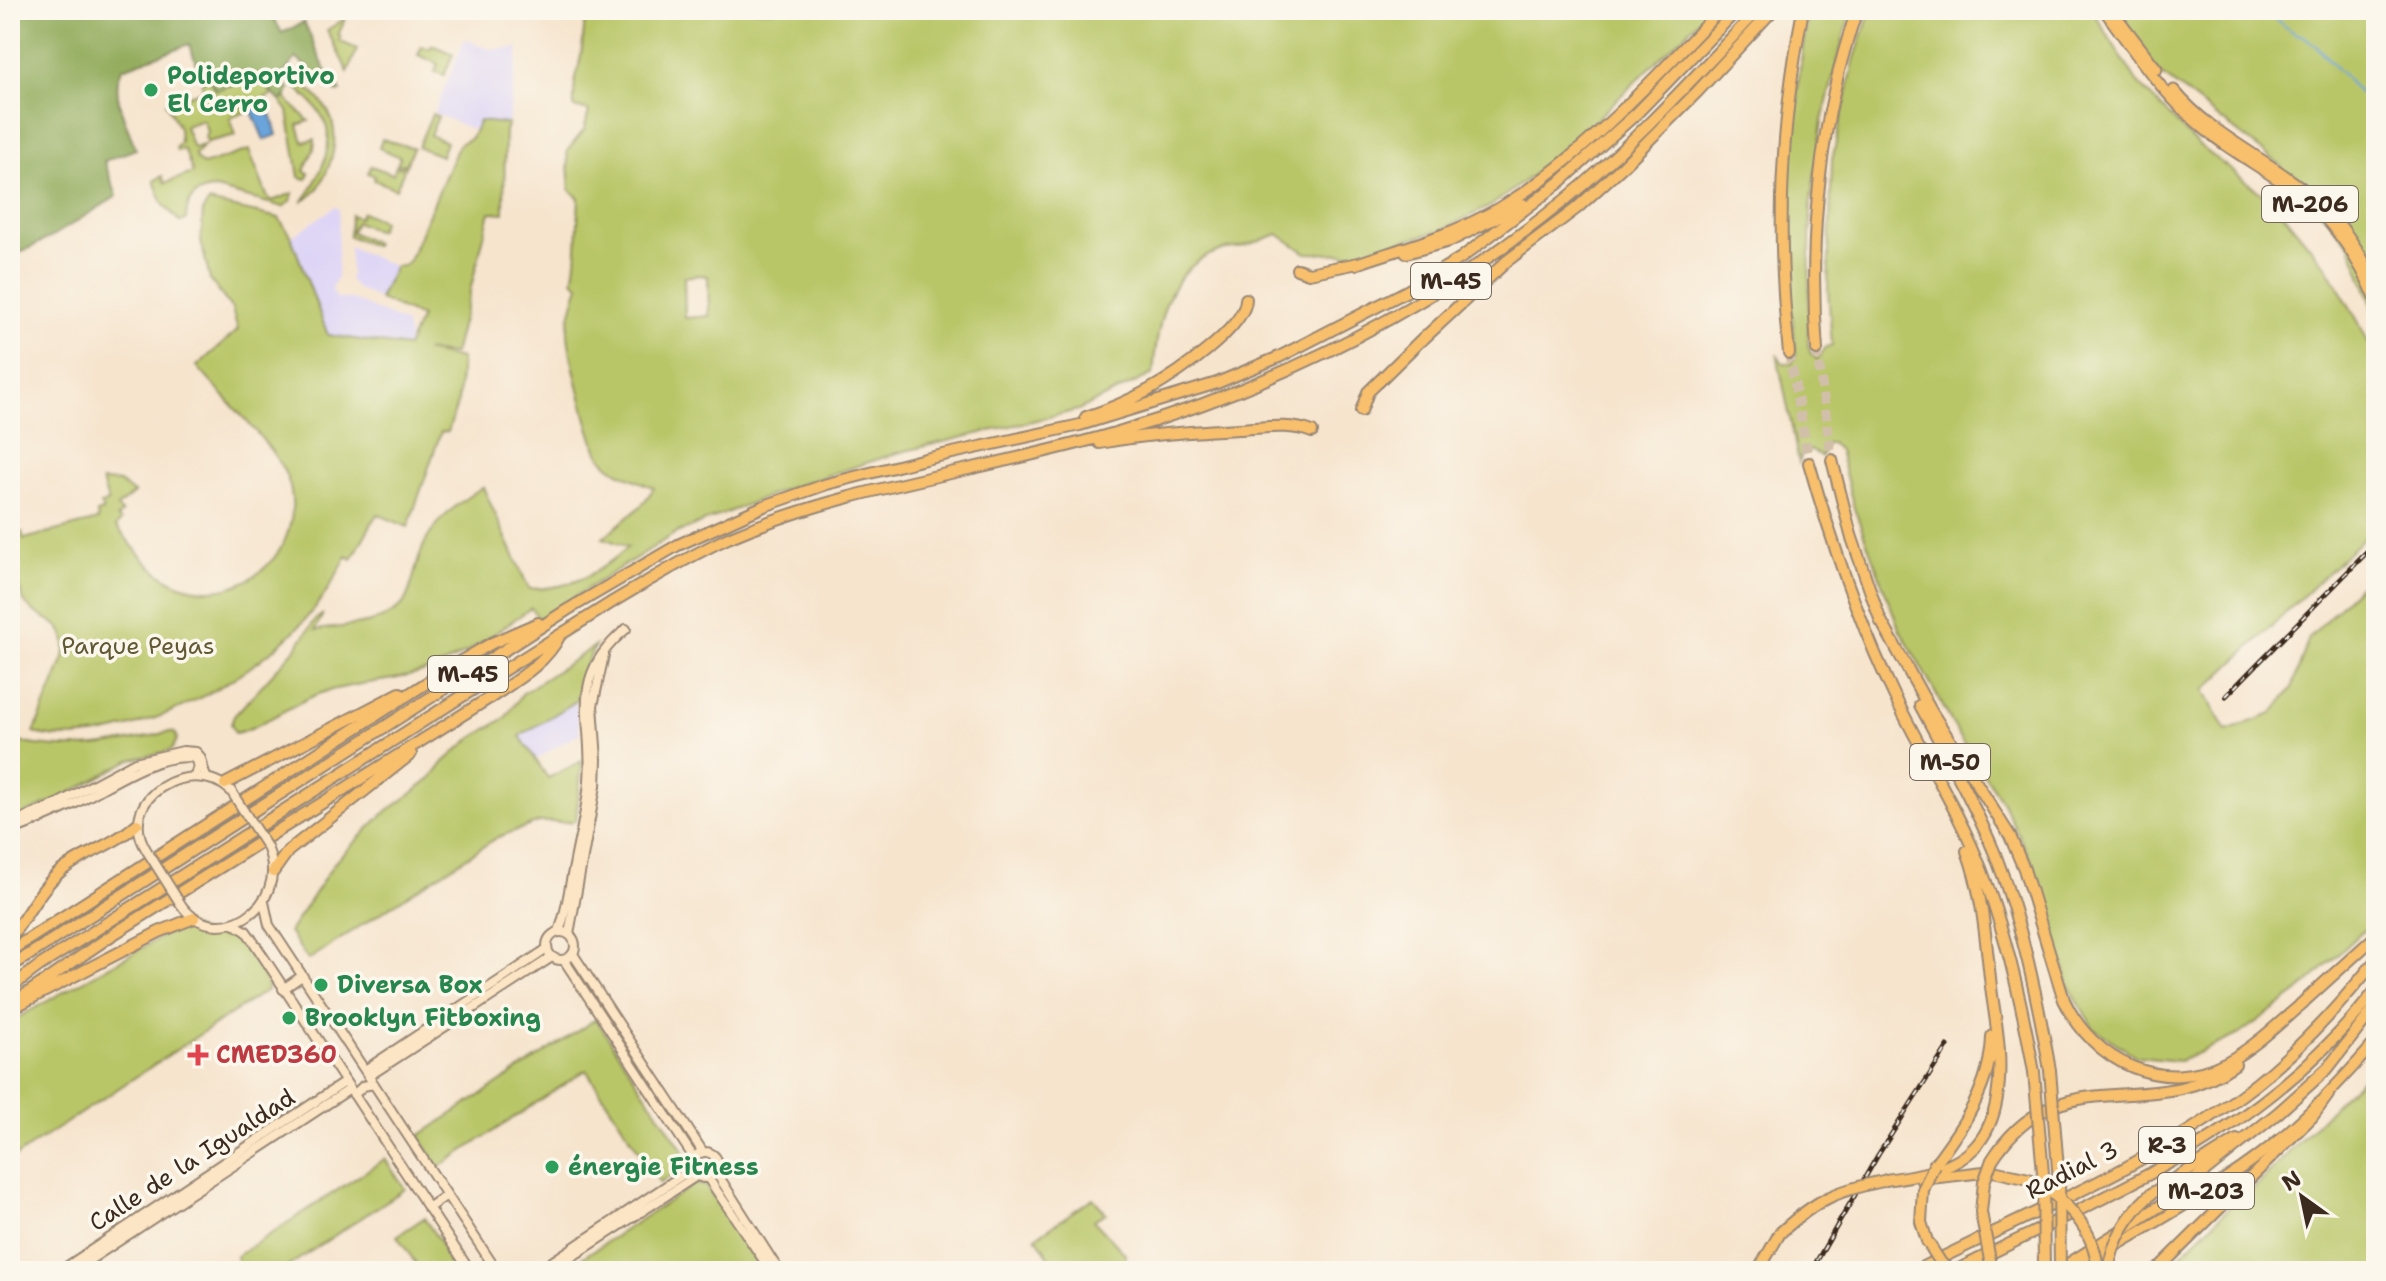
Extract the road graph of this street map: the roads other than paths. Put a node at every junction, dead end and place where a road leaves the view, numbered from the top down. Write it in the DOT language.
graph roads {
  1 [pos="1720,10"];
  2 [pos="1737,10"];
  3 [pos="1758,10"];
  4 [pos="1773,10"];
  5 [pos="1803,10"];
  6 [pos="1857,10"];
  7 [pos="2104,10"];
  8 [pos="2112,10"];
  9 [pos="1559,183"];
  10 [pos="1527,229"];
  11 [pos="1356,264"];
  12 [pos="1297,269"];
  13 [pos="2376,284"];
  14 [pos="1246,299"];
  15 [pos="2376,300"];
  16 [pos="1422,340"];
  17 [pos="1817,350"];
  18 [pos="1789,353"];
  19 [pos="1361,411"];
  20 [pos="1312,432"];
  21 [pos="1075,444"];
  22 [pos="959,452"];
  23 [pos="1832,460"];
  24 [pos="1809,463"];
  25 [pos="567,610"];
  26 [pos="1880,619"];
  27 [pos="626,629"];
  28 [pos="561,634"];
  29 [pos="459,662"];
  30 [pos="494,695"];
  31 [pos="195,776"];
  32 [pos="207,778"];
  33 [pos="228,788"];
  34 [pos="1957,817"];
  35 [pos="10,824"];
  36 [pos="137,824"];
  37 [pos="10,831"];
  38 [pos="273,872"];
  39 [pos="264,902"];
  40 [pos="194,918"];
  41 [pos="232,923"];
  42 [pos="564,933"];
  43 [pos="2376,936"];
  44 [pos="10,937"];
  45 [pos="547,949"];
  46 [pos="10,951"];
  47 [pos="573,954"];
  48 [pos="552,957"];
  49 [pos="564,960"];
  50 [pos="2376,960"];
  51 [pos="10,967"];
  52 [pos="302,976"];
  53 [pos="10,988"];
  54 [pos="283,989"];
  55 [pos="2376,990"];
  56 [pos="1993,998"];
  57 [pos="2304,1002"];
  58 [pos="10,1008"];
  59 [pos="2373,1011"];
  60 [pos="2376,1041"];
  61 [pos="369,1077"];
  62 [pos="350,1089"];
  63 [pos="2328,1095"];
  64 [pos="703,1152"];
  65 [pos="694,1158"];
  66 [pos="695,1172"];
  67 [pos="712,1175"];
  68 [pos="1884,1181"];
  69 [pos="447,1195"];
  70 [pos="428,1208"];
  71 [pos="60,1271"];
  72 [pos="73,1271"];
  73 [pos="470,1271"];
  74 [pos="497,1271"];
  75 [pos="538,1271"];
  76 [pos="550,1271"];
  77 [pos="771,1271"];
  78 [pos="779,1271"];
  79 [pos="1758,1271"];
  80 [pos="1915,1271"];
  81 [pos="1953,1271"];
  82 [pos="1992,1271"];
  83 [pos="2044,1271"];
  84 [pos="2058,1271"];
  85 [pos="2073,1271"];
  86 [pos="2098,1271"];
  87 [pos="2108,1271"];
  88 [pos="2156,1271"];
  1 -- 11 [label="highway"];
  2 -- 9 [label="highway, M-45"];
  3 -- 10 [label="highway, M-45"];
  4 -- 16 [label="highway"];
  5 -- 18 [label="highway"];
  6 -- 17 [label="highway"];
  7 -- 15 [label="main road, M-206"];
  8 -- 13 [label="main road, M-206"];
  9 -- 11 [label="highway"];
  9 -- 22 [label="highway, M-45"];
  10 -- 16 [label="highway"];
  10 -- 21 [label="highway, M-45"];
  11 -- 12 [label="highway"];
  14 -- 22 [label="highway"];
  16 -- 19 [label="highway"];
  20 -- 21 [label="highway"];
  21 -- 28 [label="highway, M-45"];
  22 -- 25 [label="highway, M-45"];
  23 -- 26 [label="highway, M-50"];
  24 -- 34 [label="highway, M-50"];
  25 -- 29 [label="highway"];
  25 -- 51 [label="highway, M-45"];
  26 -- 57 [label="highway"];
  26 -- 84 [label="highway, M-50, bridge"];
  27 -- 42 [label="main road"];
  28 -- 30 [label="highway"];
  28 -- 53 [label="highway, M-45"];
  29 -- 33 [label="highway"];
  29 -- 46 [label="highway"];
  30 -- 38 [label="highway"];
  30 -- 58 [label="highway"];
  31 -- 32 [label="main road"];
  31 -- 36 [label="main road"];
  31 -- 37 [label="main road"];
  32 -- 33 [label="main road"];
  32 -- 35 [label="main road"];
  33 -- 38 [label="main road, bridge"];
  34 -- 56 [label="highway"];
  34 -- 83 [label="highway, M-50, bridge"];
  36 -- 40 [label="main road, bridge"];
  36 -- 44 [label="highway"];
  38 -- 39 [label="main road"];
  39 -- 41 [label="main road"];
  39 -- 52 [label="main road"];
  40 -- 41 [label="main road"];
  40 -- 58 [label="highway"];
  41 -- 54 [label="main road"];
  42 -- 45 [label="main road"];
  42 -- 47 [label="main road"];
  43 -- 57 [label="highway"];
  45 -- 48 [label="main road"];
  45 -- 61 [label="main road"];
  47 -- 49 [label="main road"];
  47 -- 64 [label="main road"];
  48 -- 49 [label="main road"];
  48 -- 61 [label="main road"];
  49 -- 65 [label="main road"];
  50 -- 80 [label="highway, Radial 3 / R-3"];
  52 -- 54 [label="main road"];
  52 -- 61 [label="main road"];
  54 -- 62 [label="main road"];
  55 -- 81 [label="highway, Radial 3 / R-3"];
  56 -- 68 [label="highway"];
  56 -- 81 [label="highway, bridge"];
  57 -- 82 [label="highway, bridge"];
  59 -- 84 [label="highway"];
  59 -- 87 [label="highway, bridge"];
  60 -- 63 [label="main road, M-203"];
  61 -- 62 [label="main road"];
  61 -- 69 [label="main road"];
  62 -- 70 [label="main road"];
  62 -- 71 [label="main road, Calle de la Igualdad"];
  62 -- 72 [label="main road, Calle de la Igualdad"];
  63 -- 85 [label="main road, M-203"];
  63 -- 88 [label="highway"];
  64 -- 65 [label="main road"];
  64 -- 67 [label="main road"];
  65 -- 66 [label="main road"];
  66 -- 67 [label="main road"];
  66 -- 75 [label="main road"];
  66 -- 76 [label="main road"];
  67 -- 77 [label="main road"];
  67 -- 78 [label="main road"];
  68 -- 79 [label="highway, bridge"];
  68 -- 86 [label="highway, bridge"];
  69 -- 70 [label="main road"];
  69 -- 74 [label="main road"];
  70 -- 73 [label="main road"];
}
